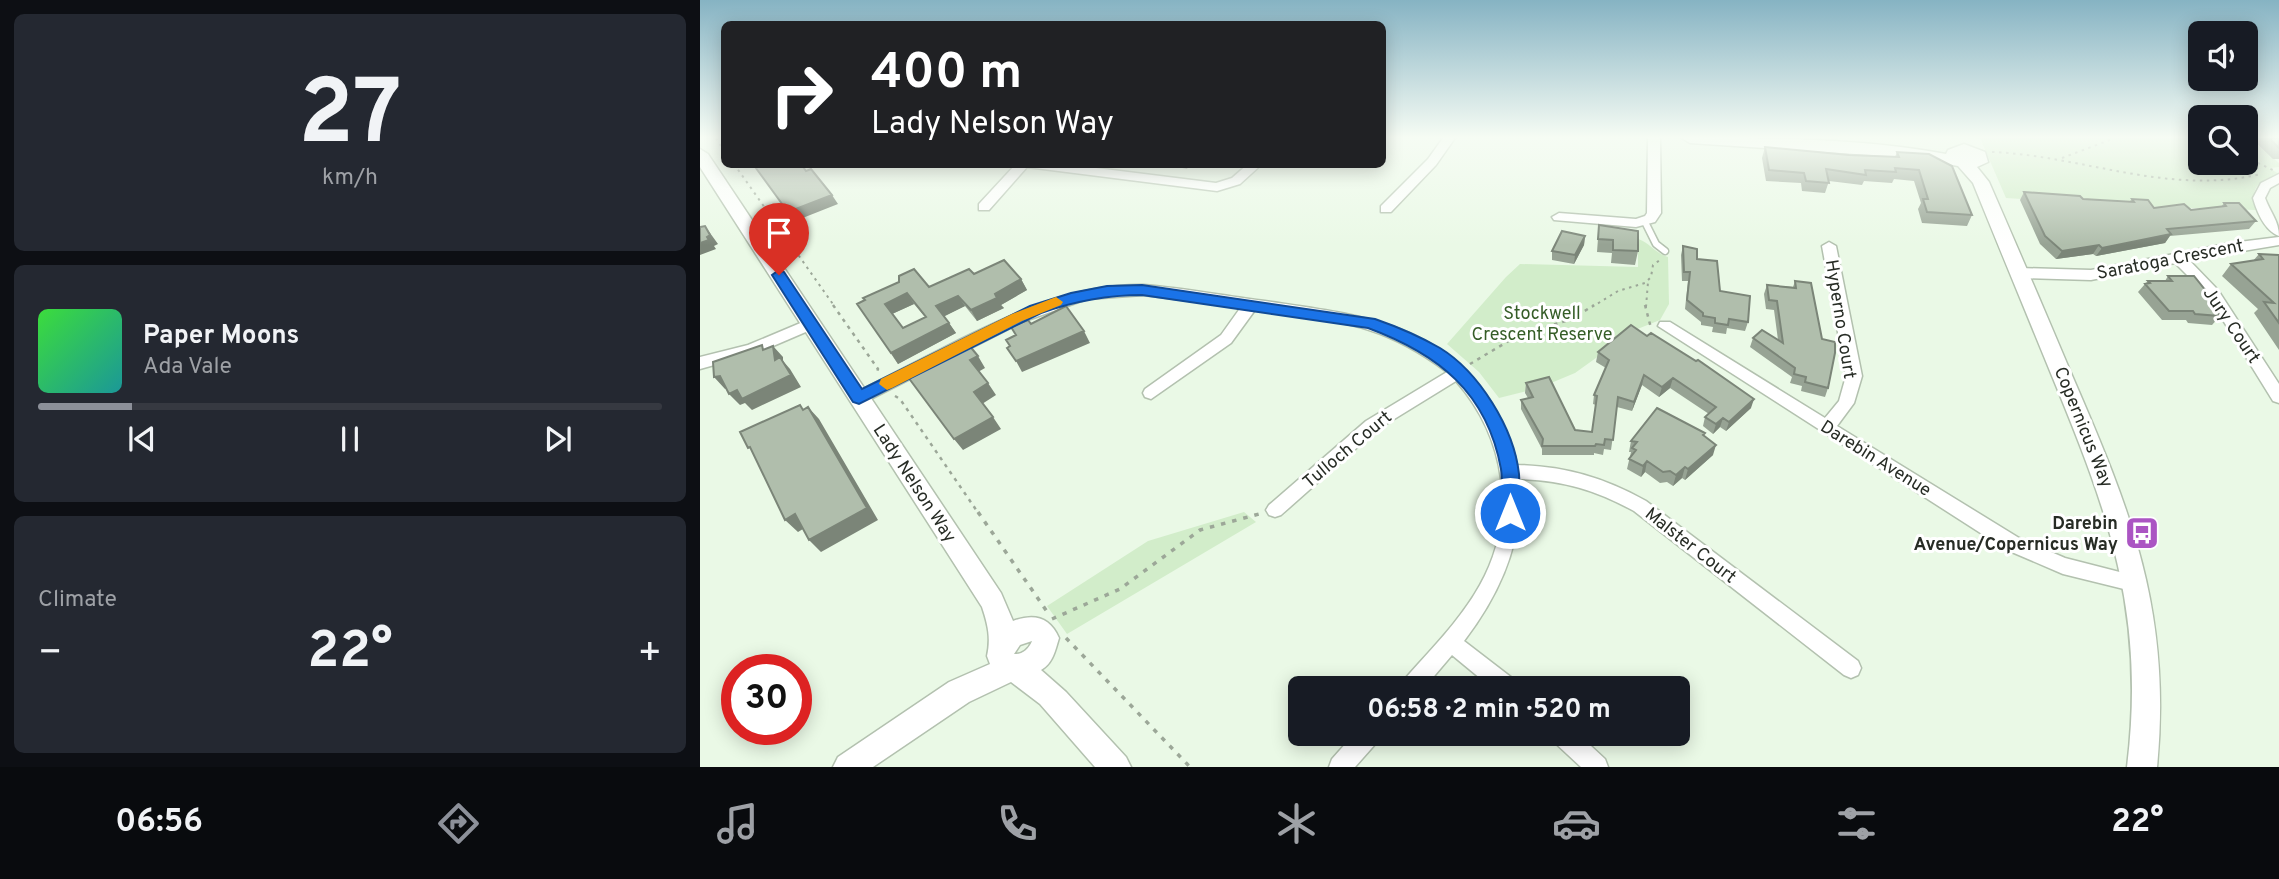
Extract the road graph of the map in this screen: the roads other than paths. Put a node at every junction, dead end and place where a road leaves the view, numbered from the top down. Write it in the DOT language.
graph roads {
  1 [pos="713,174"];
  2 [pos="1014,174"];
  3 [pos="1114,174"];
  4 [pos="1244,174"];
  5 [pos="1420,174"];
  6 [pos="1654,174"];
  7 [pos="1975,174"];
  8 [pos="2277,174"];
  9 [pos="984,207"];
  10 [pos="1386,209"];
  11 [pos="1559,217"];
  12 [pos="1644,222"];
  13 [pos="2279,232"];
  14 [pos="2279,240"];
  15 [pos="1828,245"];
  16 [pos="1665,251"];
  17 [pos="2179,258"];
  18 [pos="2019,273"];
  19 [pos="1251,304"];
  20 [pos="810,324"];
  21 [pos="1665,325"];
  22 [pos="700,363"];
  23 [pos="1458,372"];
  24 [pos="1151,393"];
  25 [pos="2279,397"];
  26 [pos="859,398"];
  27 [pos="1827,427"];
  28 [pos="1510,472"];
  29 [pos="1275,510"];
  30 [pos="2136,584"];
  31 [pos="992,601"];
  32 [pos="1050,630"];
  33 [pos="1450,642"];
  34 [pos="1007,658"];
  35 [pos="1851,668"];
  36 [pos="1420,676"];
  37 [pos="1494,676"];
  38 [pos="1058,700"];
  39 [pos="1359,746"];
  40 [pos="1575,746"];
  41 [pos="848,767"];
  42 [pos="1116,767"];
  43 [pos="1340,767"];
  44 [pos="1597,767"];
  45 [pos="2142,767"];
  1 -- 20 [label="street, Lady Nelson Way"];
  2 -- 9 [label="street"];
  3 -- 4 [label="street"];
  5 -- 10 [label="street"];
  6 -- 12 [label="street"];
  7 -- 18 [label="street, Copernicus Way"];
  8 -- 13 [label="street"];
  11 -- 12 [label="street"];
  12 -- 16 [label="lane"];
  14 -- 17 [label="street, Saratoga Crescent"];
  15 -- 27 [label="street, Hyperno Court"];
  17 -- 18 [label="street, Saratoga Crescent"];
  17 -- 25 [label="street, Jury Court"];
  18 -- 30 [label="street, Copernicus Way"];
  19 -- 23 [label="street"];
  19 -- 24 [label="street"];
  19 -- 26 [label="street"];
  20 -- 22 [label="street"];
  20 -- 26 [label="street, Lady Nelson Way"];
  21 -- 27 [label="street, Darebin Avenue"];
  23 -- 28 [label="street"];
  23 -- 29 [label="street, Tulloch Court"];
  26 -- 31 [label="street, Lady Nelson Way"];
  27 -- 30 [label="street, Darebin Avenue"];
  28 -- 33 [label="street"];
  28 -- 35 [label="street, Malster Court"];
  30 -- 45 [label="street, Copernicus Way"];
  31 -- 32 [label="street, Lady Nelson Way"];
  31 -- 34 [label="street, Lady Nelson Way"];
  32 -- 34 [label="street"];
  32 -- 38 [label="street"];
  33 -- 36 [label="street"];
  33 -- 37 [label="street"];
  34 -- 38 [label="street"];
  34 -- 41 [label="street"];
  38 -- 42 [label="street"];
  39 -- 43 [label="street"];
  40 -- 44 [label="street"];
}
